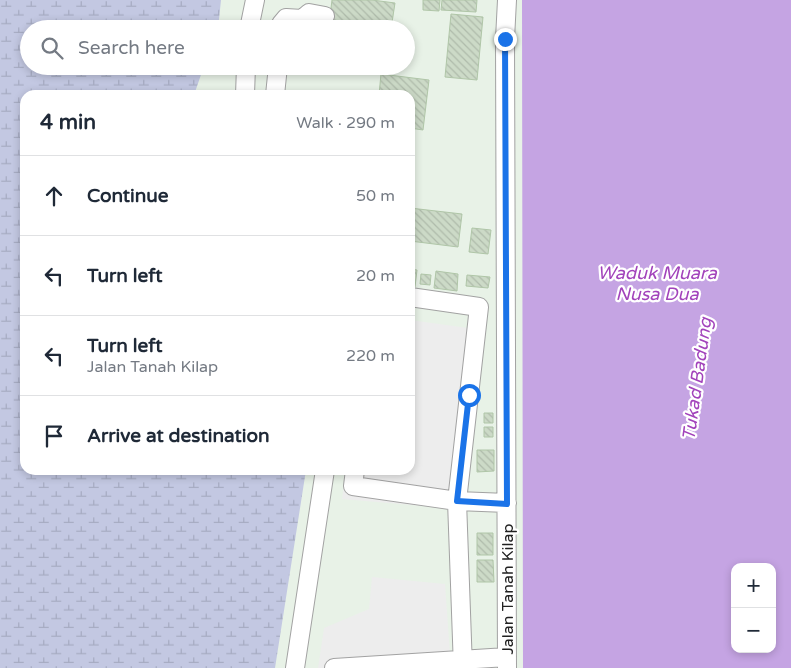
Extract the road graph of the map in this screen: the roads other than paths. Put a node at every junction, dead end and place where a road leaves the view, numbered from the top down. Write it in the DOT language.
graph roads {
  1 [pos="255,0"];
  2 [pos="507,0"];
  3 [pos="326,16"];
  4 [pos="251,20"];
  5 [pos="284,20"];
  6 [pos="246,75"];
  7 [pos="277,75"];
  8 [pos="245,90"];
  9 [pos="276,90"];
  10 [pos="415,298"];
  11 [pos="324,475"];
  12 [pos="354,475"];
  13 [pos="457,501"];
  14 [pos="507,504"];
  15 [pos="507,663"];
  16 [pos="463,664"];
  17 [pos="295,668"];
  18 [pos="334,668"];
  1 -- 4 [label="lane"];
  2 -- 14 [label="lane, Jalan Tanah Kilap"];
  3 -- 5 [label="lane"];
  6 -- 8 [label="lane"];
  7 -- 9 [label="lane"];
  10 -- 13 [label="lane"];
  11 -- 17 [label="lane"];
  12 -- 13 [label="lane"];
  13 -- 14 [label="lane"];
  13 -- 16 [label="lane"];
  14 -- 15 [label="lane, Jalan Tanah Kilap"];
  15 -- 16 [label="lane"];
  16 -- 18 [label="lane"];
}
